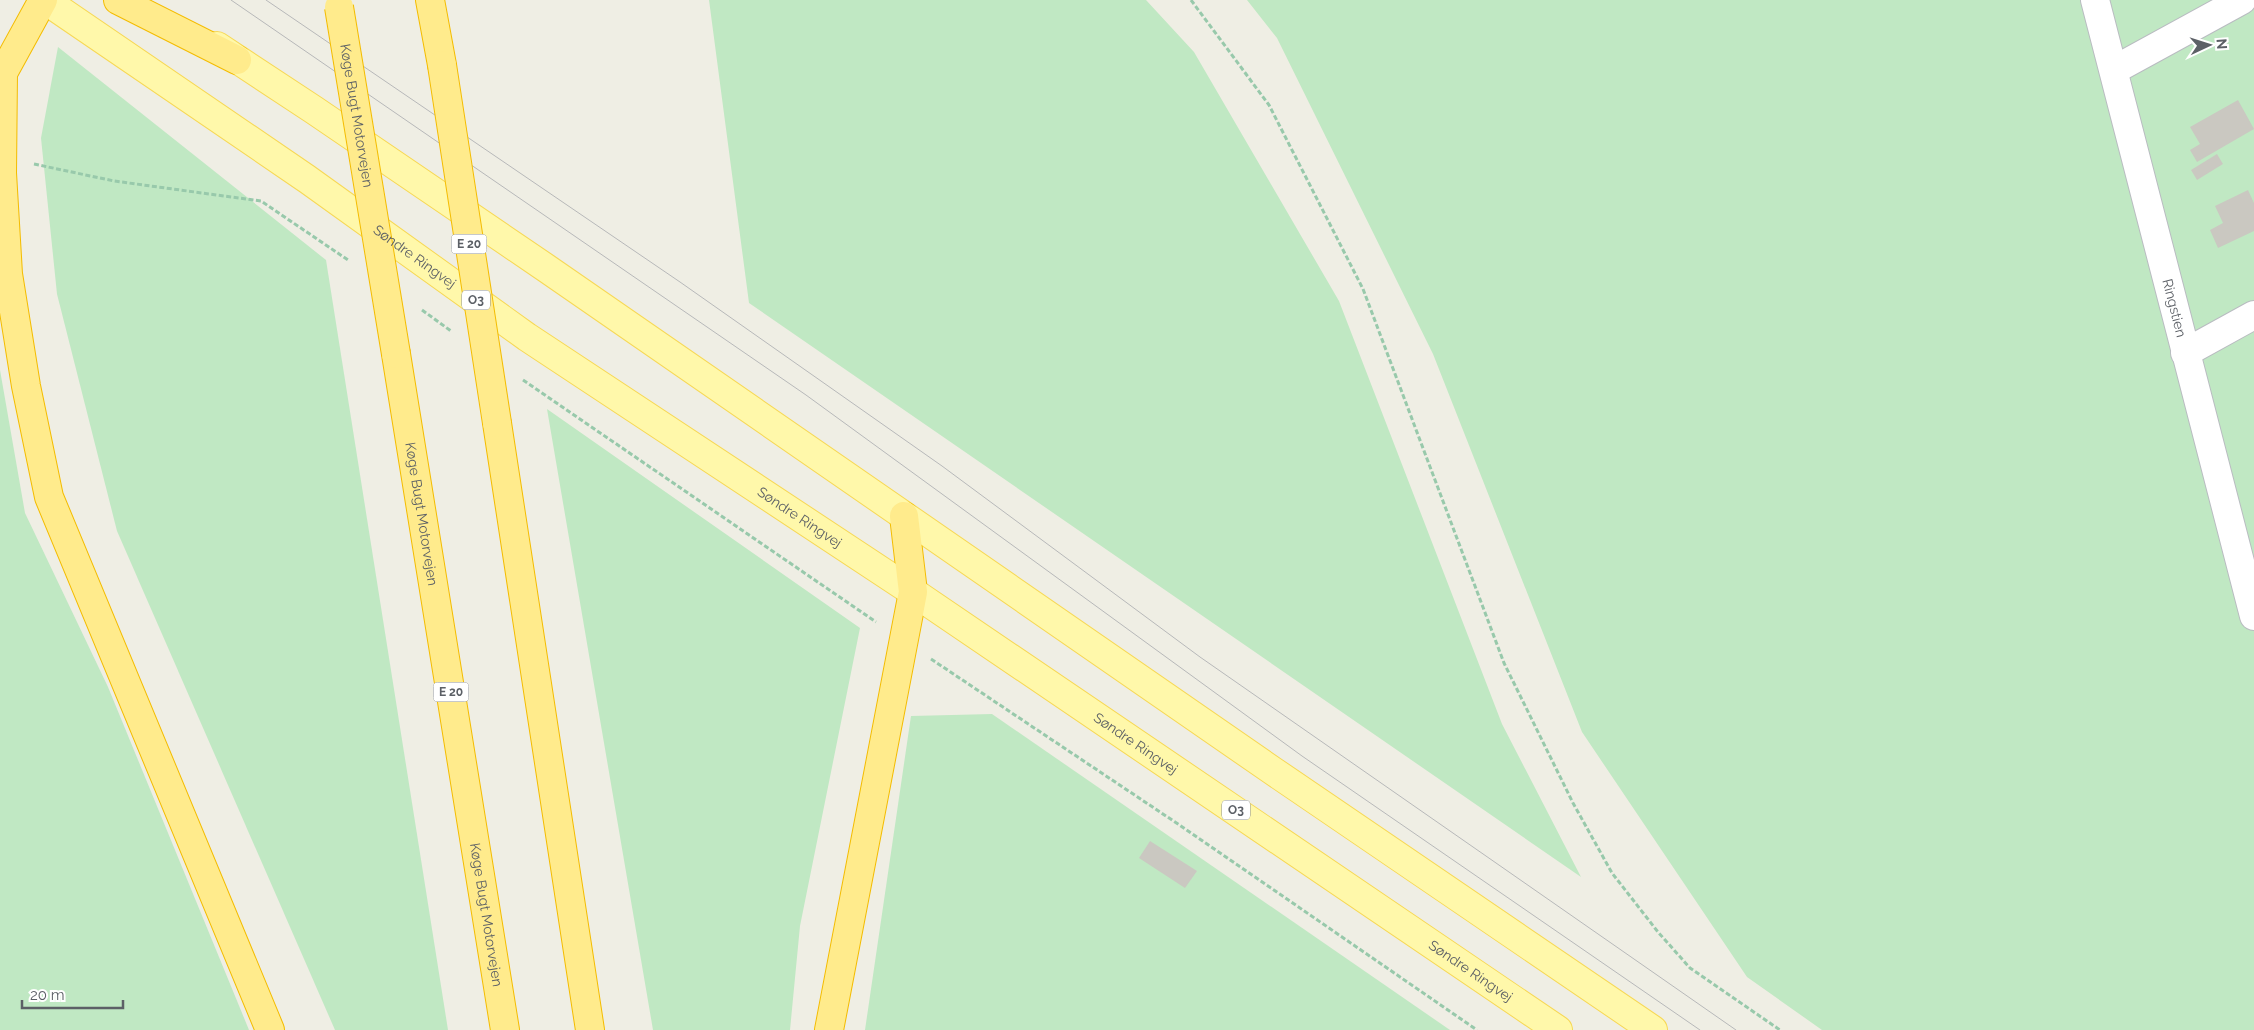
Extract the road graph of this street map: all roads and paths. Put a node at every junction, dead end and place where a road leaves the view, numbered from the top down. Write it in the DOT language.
graph roads {
  1 [pos="44,0"];
  2 [pos="118,0"];
  3 [pos="148,0"];
  4 [pos="430,0"];
  5 [pos="1191,0"];
  6 [pos="2095,0"];
  7 [pos="2242,0"];
  8 [pos="339,4"];
  9 [pos="237,60"];
  10 [pos="2114,70"];
  11 [pos="33,164"];
  12 [pos="352,263"];
  13 [pos="418,308"];
  14 [pos="2254,315"];
  15 [pos="459,336"];
  16 [pos="2185,353"];
  17 [pos="517,376"];
  18 [pos="904,516"];
  19 [pos="913,592"];
  20 [pos="2254,616"];
  21 [pos="904,641"];
  22 [pos="270,1030"];
  23 [pos="506,1030"];
  24 [pos="590,1030"];
  25 [pos="829,1030"];
  26 [pos="1477,1030"];
  27 [pos="1558,1030"];
  28 [pos="1653,1030"];
  29 [pos="1780,1030"];
  1 -- 19 [label="main road, Søndre Ringvej / O3"];
  1 -- 22 [label="highway"];
  2 -- 9 [label="highway"];
  3 -- 9 [label="main road"];
  4 -- 24 [label="highway, E 20, bridge"];
  5 -- 29 [label="path"];
  6 -- 10 [label="street, Ringstien"];
  7 -- 10 [label="street"];
  8 -- 23 [label="highway, Køge Bugt Motorvejen / E 20, bridge"];
  9 -- 18 [label="main road"];
  10 -- 16 [label="street, Ringstien"];
  11 -- 12 [label="path"];
  13 -- 15 [label="path"];
  14 -- 16 [label="street"];
  16 -- 20 [label="street, Ringstien"];
  17 -- 21 [label="path"];
  18 -- 19 [label="highway"];
  18 -- 28 [label="main road"];
  19 -- 21 [label="highway"];
  19 -- 27 [label="main road, Søndre Ringvej / O3"];
  21 -- 25 [label="highway"];
  21 -- 26 [label="path"];
}
